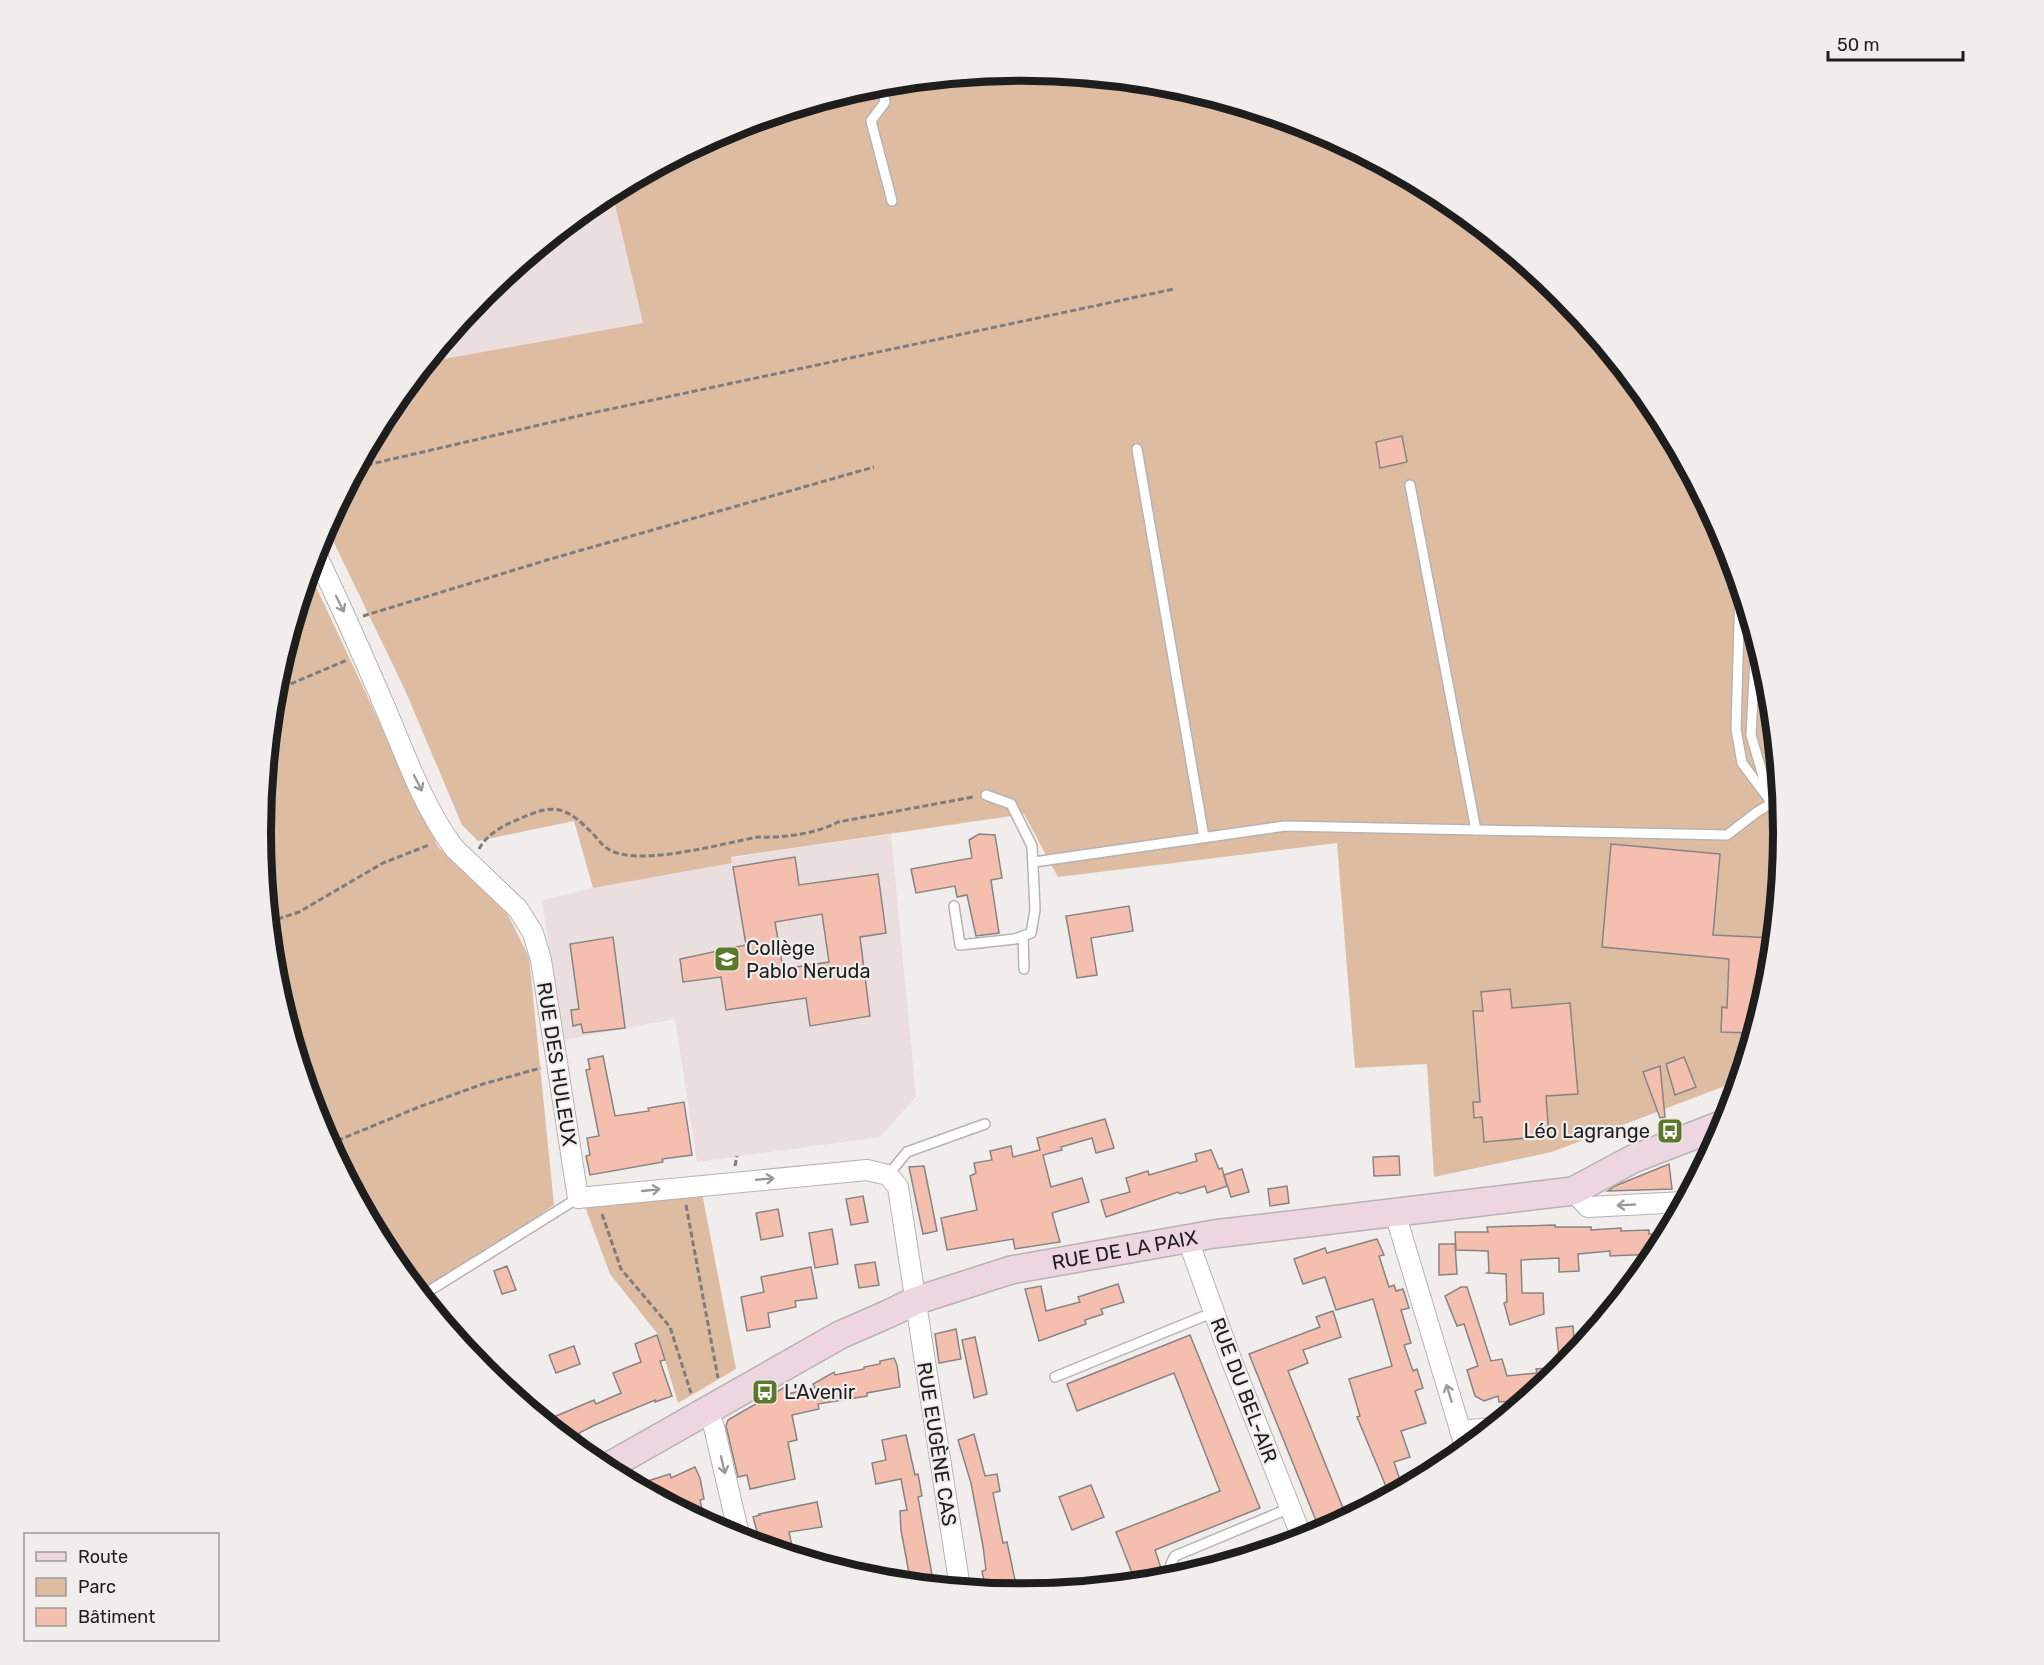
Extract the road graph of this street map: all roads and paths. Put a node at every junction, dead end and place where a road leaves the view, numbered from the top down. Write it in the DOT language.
graph roads {
  1 [pos="884,94"];
  2 [pos="892,201"];
  3 [pos="1174,290"];
  4 [pos="1137,449"];
  5 [pos="367,465"];
  6 [pos="874,466"];
  7 [pos="1410,485"];
  8 [pos="321,564"];
  9 [pos="1739,609"];
  10 [pos="348,621"];
  11 [pos="362,654"];
  12 [pos="1754,666"];
  13 [pos="285,686"];
  14 [pos="986,795"];
  15 [pos="1772,803"];
  16 [pos="1476,830"];
  17 [pos="1204,837"];
  18 [pos="447,838"];
  19 [pos="1034,862"];
  20 [pos="471,863"];
  21 [pos="954,906"];
  22 [pos="276,920"];
  23 [pos="1023,936"];
  24 [pos="1024,969"];
  25 [pos="558,1064"];
  26 [pos="986,1124"];
  27 [pos="1712,1128"];
  28 [pos="337,1141"];
  29 [pos="888,1175"];
  30 [pos="682,1187"];
  31 [pos="1573,1191"];
  32 [pos="587,1197"];
  33 [pos="1676,1202"];
  34 [pos="1395,1213"];
  35 [pos="1188,1240"];
  36 [pos="428,1292"];
  37 [pos="915,1301"];
  38 [pos="1214,1312"];
  39 [pos="1055,1377"];
  40 [pos="709,1408"];
  41 [pos="1463,1440"];
  42 [pos="614,1463"];
  43 [pos="1290,1508"];
  44 [pos="738,1528"];
  45 [pos="1299,1531"];
  46 [pos="1170,1570"];
  47 [pos="959,1581"];
  1 -- 2 [label="lane"];
  3 -- 5 [label="path"];
  4 -- 17 [label="lane"];
  6 -- 10 [label="path"];
  7 -- 16 [label="lane"];
  8 -- 10 [label="street, RUE DES HULEUX, one-way"];
  9 -- 15 [label="lane"];
  10 -- 11 [label="street, RUE DES HULEUX"];
  11 -- 13 [label="path"];
  11 -- 18 [label="street, RUE DES HULEUX, one-way"];
  12 -- 15 [label="lane"];
  14 -- 19 [label="lane"];
  14 -- 20 [label="path"];
  15 -- 16 [label="lane"];
  16 -- 17 [label="lane"];
  17 -- 19 [label="lane"];
  18 -- 20 [label="street, RUE DES HULEUX"];
  18 -- 22 [label="path"];
  19 -- 23 [label="lane"];
  20 -- 25 [label="street, RUE DES HULEUX"];
  21 -- 23 [label="lane"];
  23 -- 24 [label="lane"];
  25 -- 28 [label="path"];
  25 -- 32 [label="street, RUE DES HULEUX"];
  26 -- 29 [label="lane"];
  27 -- 31 [label="street"];
  30 -- 29 [label="street, one-way"];
  29 -- 37 [label="street"];
  32 -- 30 [label="street, one-way"];
  30 -- 40 [label="path"];
  33 -- 31 [label="street, one-way"];
  31 -- 34 [label="street, RUE DE LA PAIX"];
  32 -- 36 [label="lane"];
  32 -- 40 [label="path"];
  34 -- 35 [label="street, RUE DE LA PAIX"];
  41 -- 34 [label="street, one-way"];
  35 -- 37 [label="street, RUE DE LA PAIX"];
  35 -- 38 [label="street, RUE DU BEL-AIR"];
  37 -- 40 [label="street, RUE DE LA PAIX"];
  37 -- 47 [label="street, RUE EUGÈNE CAS"];
  38 -- 39 [label="lane"];
  38 -- 43 [label="street, RUE DU BEL-AIR"];
  40 -- 42 [label="street, RUE DE LA PAIX"];
  40 -- 44 [label="street, one-way"];
  43 -- 45 [label="street, RUE DU BEL-AIR"];
  43 -- 46 [label="lane"];
}
